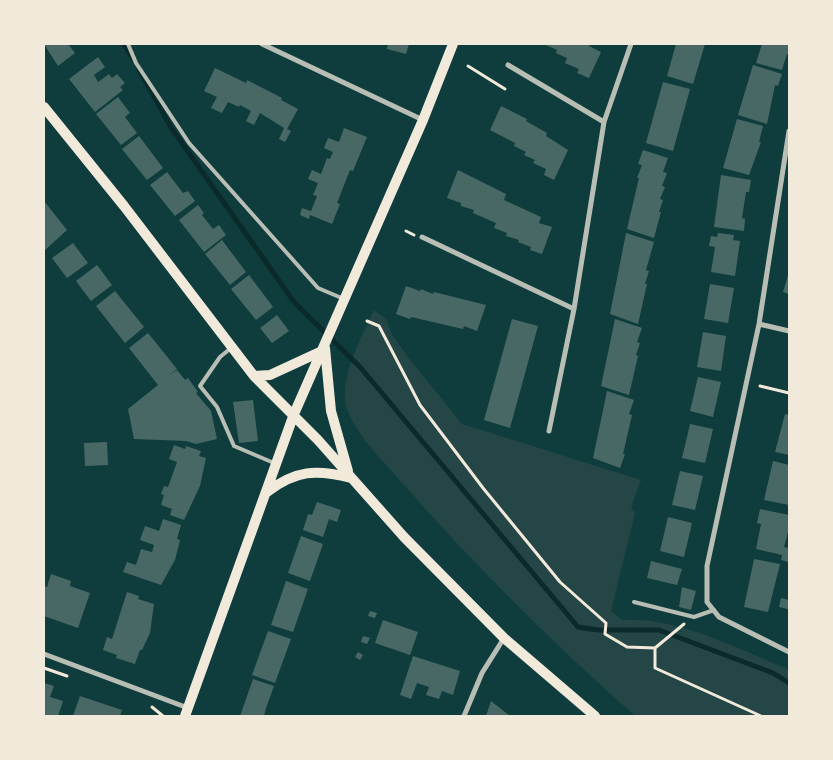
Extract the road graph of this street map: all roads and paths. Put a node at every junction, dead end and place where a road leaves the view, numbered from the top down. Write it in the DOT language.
graph roads {
  1 [pos="128,44"];
  2 [pos="262,44"];
  3 [pos="453,44"];
  4 [pos="631,44"];
  5 [pos="508,65"];
  6 [pos="468,66"];
  7 [pos="505,89"];
  8 [pos="44,107"];
  9 [pos="423,120"];
  10 [pos="604,122"];
  11 [pos="789,131"];
  12 [pos="422,237"];
  13 [pos="344,299"];
  14 [pos="574,309"];
  15 [pos="367,321"];
  16 [pos="759,324"];
  17 [pos="789,331"];
  18 [pos="232,347"];
  19 [pos="323,348"];
  20 [pos="254,376"];
  21 [pos="760,386"];
  22 [pos="789,393"];
  23 [pos="294,414"];
  24 [pos="549,431"];
  25 [pos="274,463"];
  26 [pos="351,477"];
  27 [pos="267,492"];
  28 [pos="634,602"];
  29 [pos="714,610"];
  30 [pos="679,628"];
  31 [pos="504,638"];
  32 [pos="655,648"];
  33 [pos="789,652"];
  34 [pos="44,654"];
  35 [pos="186,712"];
  36 [pos="464,716"];
  37 [pos="595,716"];
  38 [pos="762,716"];
  1 -- 13 [label="lane"];
  2 -- 9 [label="street"];
  3 -- 9 [label="main road"];
  4 -- 10 [label="street"];
  5 -- 10 [label="street"];
  6 -- 7 [label="path"];
  8 -- 18 [label="main road"];
  9 -- 13 [label="main road"];
  10 -- 14 [label="street"];
  11 -- 16 [label="street"];
  12 -- 14 [label="street"];
  13 -- 19 [label="main road"];
  14 -- 24 [label="street"];
  15 -- 32 [label="path"];
  16 -- 17 [label="street"];
  16 -- 29 [label="street"];
  18 -- 20 [label="main road"];
  18 -- 25 [label="lane"];
  19 -- 20 [label="main road"];
  19 -- 23 [label="main road"];
  19 -- 26 [label="main road"];
  20 -- 23 [label="main road"];
  21 -- 22 [label="path"];
  23 -- 25 [label="main road"];
  23 -- 26 [label="main road"];
  25 -- 27 [label="main road"];
  26 -- 27 [label="main road"];
  26 -- 31 [label="main road"];
  27 -- 35 [label="main road"];
  28 -- 29 [label="lane"];
  29 -- 33 [label="street"];
  30 -- 32 [label="path"];
  31 -- 36 [label="street"];
  31 -- 37 [label="main road"];
  32 -- 38 [label="path"];
  34 -- 35 [label="street"];
}
